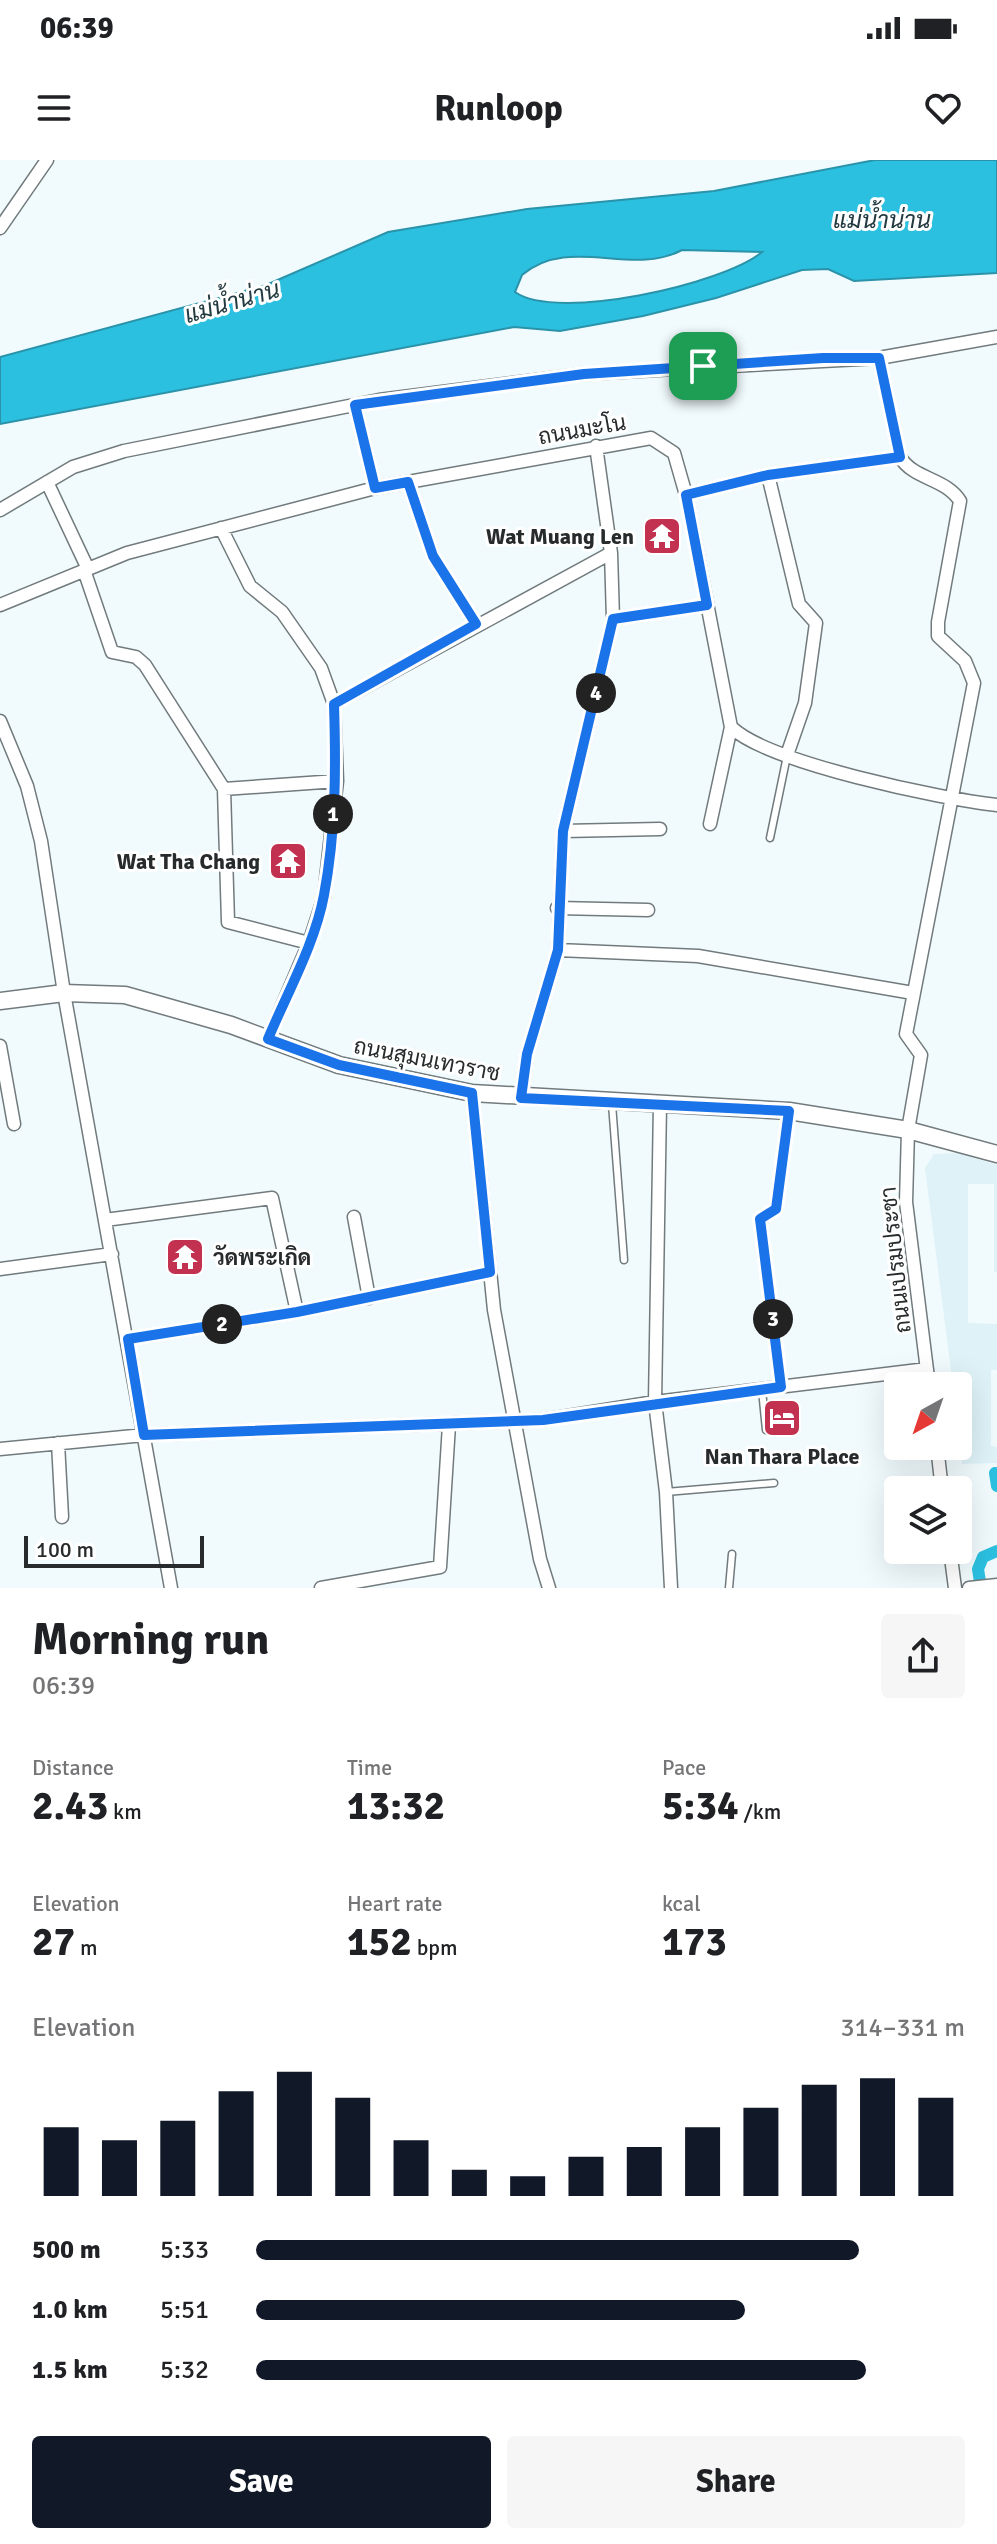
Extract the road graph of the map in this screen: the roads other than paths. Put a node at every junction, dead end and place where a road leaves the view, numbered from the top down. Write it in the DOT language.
graph roads {
  1 [pos="47,160"];
  2 [pos="0,228"];
  3 [pos="997,337"];
  4 [pos="879,358"];
  5 [pos="355,405"];
  6 [pos="596,446"];
  7 [pos="900,457"];
  8 [pos="768,475"];
  9 [pos="47,482"];
  10 [pos="408,482"];
  11 [pos="375,488"];
  12 [pos="686,495"];
  13 [pos="0,510"];
  14 [pos="221,528"];
  15 [pos="611,553"];
  16 [pos="86,570"];
  17 [pos="0,605"];
  18 [pos="707,605"];
  19 [pos="613,619"];
  20 [pos="476,624"];
  21 [pos="334,704"];
  22 [pos="0,721"];
  23 [pos="731,727"];
  24 [pos="787,755"];
  25 [pos="337,781"];
  26 [pos="224,789"];
  27 [pos="953,801"];
  28 [pos="997,805"];
  29 [pos="710,824"];
  30 [pos="660,829"];
  31 [pos="563,831"];
  32 [pos="770,838"];
  33 [pos="557,908"];
  34 [pos="648,910"];
  35 [pos="309,943"];
  36 [pos="558,950"];
  37 [pos="64,993"];
  38 [pos="913,993"];
  39 [pos="0,1001"];
  40 [pos="268,1039"];
  41 [pos="0,1046"];
  42 [pos="472,1093"];
  43 [pos="521,1098"];
  44 [pos="612,1101"];
  45 [pos="660,1104"];
  46 [pos="789,1111"];
  47 [pos="14,1124"];
  48 [pos="908,1130"];
  49 [pos="997,1154"];
  50 [pos="354,1217"];
  51 [pos="105,1220"];
  52 [pos="112,1254"];
  53 [pos="624,1260"];
  54 [pos="0,1269"];
  55 [pos="490,1272"];
  56 [pos="369,1298"];
  57 [pos="297,1312"];
  58 [pos="128,1339"];
  59 [pos="927,1369"];
  60 [pos="927,1372"];
  61 [pos="781,1387"];
  62 [pos="762,1390"];
  63 [pos="655,1402"];
  64 [pos="514,1422"];
  65 [pos="449,1425"];
  66 [pos="766,1430"];
  67 [pos="144,1435"];
  68 [pos="58,1443"];
  69 [pos="0,1449"];
  70 [pos="774,1483"];
  71 [pos="666,1492"];
  72 [pos="62,1517"];
  73 [pos="732,1554"];
  74 [pos="952,1564"];
  75 [pos="997,1585"];
  76 [pos="171,1588"];
  77 [pos="321,1588"];
  78 [pos="549,1588"];
  79 [pos="671,1588"];
  80 [pos="729,1588"];
  81 [pos="955,1588"];
  82 [pos="969,1588"];
  1 -- 2 [label="street"];
  3 -- 4 [label="street"];
  4 -- 5 [label="street"];
  4 -- 7 [label="street"];
  5 -- 9 [label="street"];
  5 -- 11 [label="street"];
  6 -- 10 [label="street, ถนนมะโน"];
  6 -- 12 [label="street, ถนนมะโน"];
  6 -- 15 [label="street"];
  7 -- 8 [label="street"];
  7 -- 27 [label="street, ถนนเปรมประชา"];
  8 -- 12 [label="street"];
  8 -- 24 [label="street"];
  9 -- 13 [label="street"];
  9 -- 16 [label="street"];
  10 -- 11 [label="street, ถนนมะโน"];
  10 -- 20 [label="street"];
  11 -- 14 [label="street, ถนนมะโน"];
  12 -- 18 [label="street, ถนนมะโน"];
  14 -- 16 [label="street, ถนนมะโน"];
  14 -- 21 [label="street"];
  15 -- 19 [label="street"];
  15 -- 20 [label="street"];
  16 -- 17 [label="street, ถนนมะโน"];
  16 -- 26 [label="street"];
  18 -- 19 [label="street"];
  18 -- 23 [label="street, ถนนมะโน"];
  19 -- 31 [label="street"];
  20 -- 21 [label="street"];
  21 -- 25 [label="street"];
  22 -- 37 [label="street"];
  23 -- 24 [label="street"];
  23 -- 29 [label="street"];
  24 -- 27 [label="street"];
  24 -- 32 [label="lane"];
  25 -- 26 [label="street"];
  25 -- 35 [label="street"];
  26 -- 35 [label="street"];
  27 -- 28 [label="street"];
  27 -- 38 [label="street, ถนนเปรมประชา"];
  30 -- 31 [label="street"];
  31 -- 33 [label="street"];
  33 -- 34 [label="street"];
  33 -- 36 [label="street"];
  35 -- 40 [label="street"];
  36 -- 38 [label="street"];
  36 -- 43 [label="street"];
  37 -- 39 [label="street, ถนนสุมนเทวราช"];
  37 -- 40 [label="street, ถนนสุมนเทวราช"];
  37 -- 51 [label="street"];
  38 -- 48 [label="street, ถนนเปรมประชา"];
  40 -- 42 [label="street, ถนนสุมนเทวราช"];
  41 -- 47 [label="street"];
  42 -- 43 [label="street, ถนนสุมนเทวราช"];
  42 -- 55 [label="street"];
  43 -- 44 [label="street, ถนนสุมนเทวราช"];
  44 -- 45 [label="street, ถนนสุมนเทวราช"];
  44 -- 53 [label="lane"];
  45 -- 46 [label="street, ถนนสุมนเทวราช"];
  45 -- 63 [label="street"];
  46 -- 48 [label="street, ถนนสุมนเทวราช"];
  46 -- 61 [label="lane"];
  48 -- 49 [label="street, ถนนสุมนเทวราช"];
  48 -- 59 [label="street, ถนนเปรมประชา"];
  50 -- 56 [label="street"];
  51 -- 52 [label="street"];
  51 -- 57 [label="street"];
  52 -- 54 [label="street"];
  52 -- 58 [label="street"];
  55 -- 56 [label="street"];
  55 -- 64 [label="street"];
  56 -- 57 [label="street"];
  57 -- 58 [label="street"];
  58 -- 67 [label="street"];
  59 -- 60 [label="street, ถนนเปรมประชา"];
  59 -- 61 [label="street"];
  61 -- 62 [label="street"];
  62 -- 63 [label="street"];
  62 -- 66 [label="lane"];
  63 -- 64 [label="street"];
  63 -- 71 [label="street"];
  64 -- 65 [label="street"];
  64 -- 78 [label="street"];
  65 -- 67 [label="street"];
  65 -- 77 [label="street"];
  67 -- 68 [label="street"];
  67 -- 76 [label="street"];
  68 -- 69 [label="street"];
  68 -- 72 [label="street"];
  70 -- 71 [label="lane"];
  71 -- 79 [label="street"];
  73 -- 80 [label="lane"];
  74 -- 81 [label="street"];
  75 -- 82 [label="street"];
}
